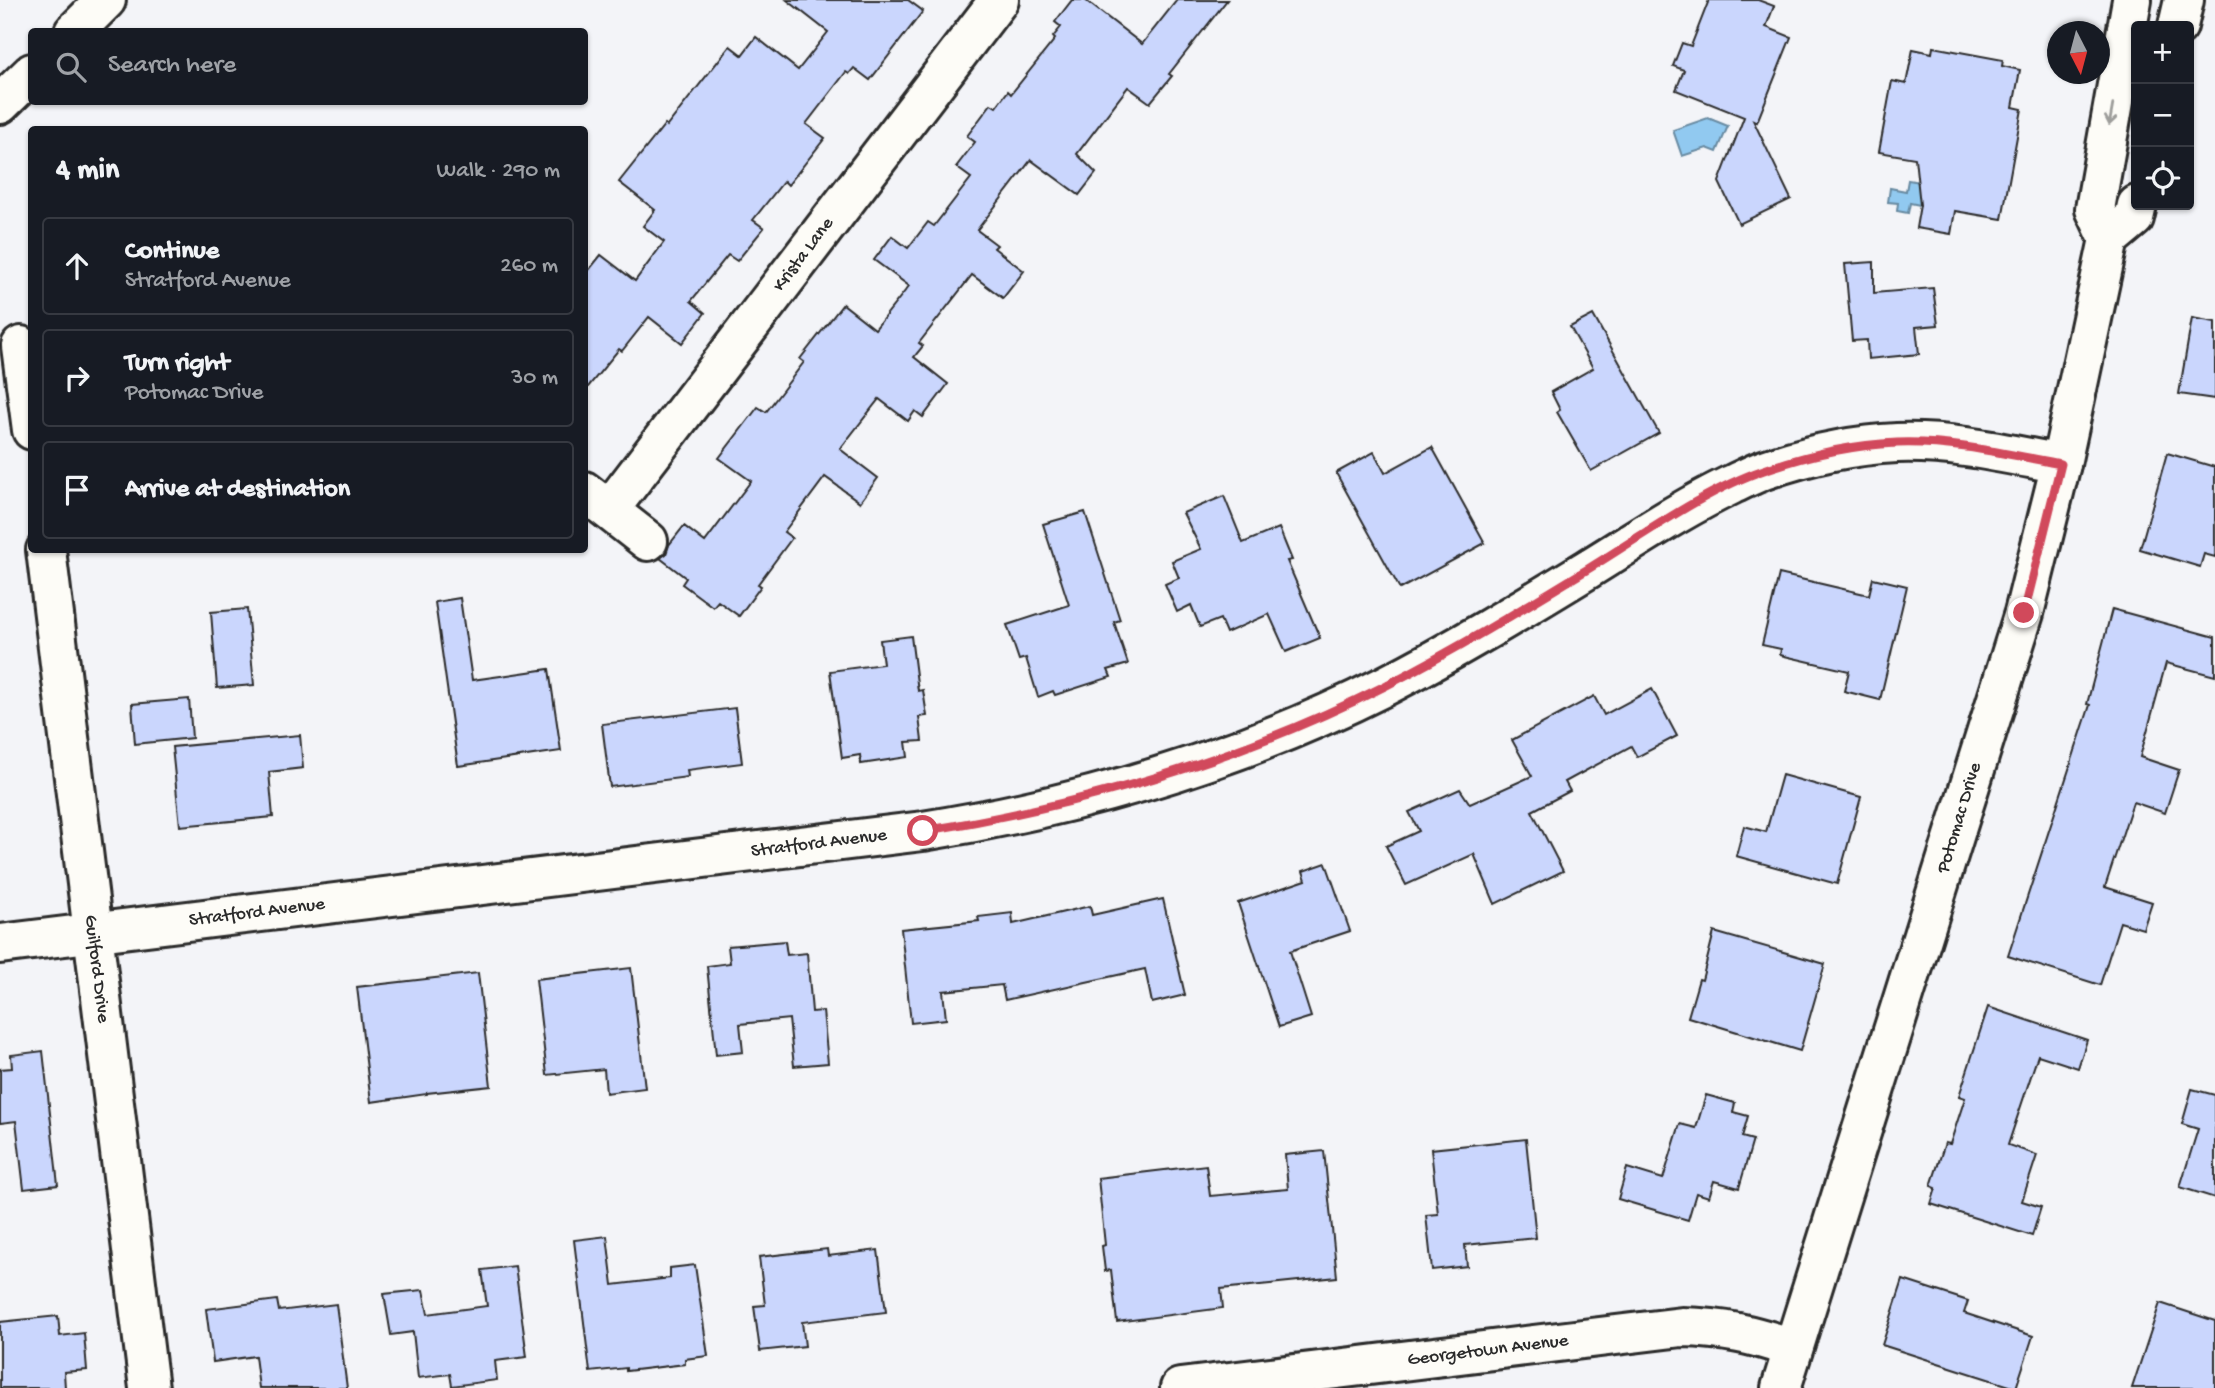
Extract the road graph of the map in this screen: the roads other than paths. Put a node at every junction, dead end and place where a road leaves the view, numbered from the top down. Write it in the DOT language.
graph roads {
  1 [pos="106,0"];
  2 [pos="999,0"];
  3 [pos="2132,0"];
  4 [pos="2184,0"];
  5 [pos="2179,21"];
  6 [pos="78,28"];
  7 [pos="28,77"];
  8 [pos="0,104"];
  9 [pos="2135,210"];
  10 [pos="2109,239"];
  11 [pos="21,346"];
  12 [pos="28,399"];
  13 [pos="2061,464"];
  14 [pos="597,500"];
  15 [pos="648,541"];
  16 [pos="46,553"];
  17 [pos="92,933"];
  18 [pos="0,944"];
  19 [pos="1793,1348"];
  20 [pos="149,1388"];
  21 [pos="1180,1388"];
  22 [pos="1781,1388"];
  1 -- 6 [label="street"];
  2 -- 14 [label="street, Krista Lane"];
  3 -- 10 [label="street, one-way"];
  4 -- 5 [label="street"];
  7 -- 8 [label="street"];
  9 -- 10 [label="street"];
  10 -- 13 [label="street, Potomac Drive"];
  11 -- 12 [label="street"];
  13 -- 17 [label="street, Stratford Avenue"];
  13 -- 19 [label="street, Potomac Drive"];
  14 -- 15 [label="street, Krista Lane"];
  16 -- 17 [label="street, Guilford Drive"];
  17 -- 18 [label="street, Stratford Avenue"];
  17 -- 20 [label="street, Guilford Drive"];
  19 -- 21 [label="street, Georgetown Avenue"];
  19 -- 22 [label="street, Potomac Drive"];
}
